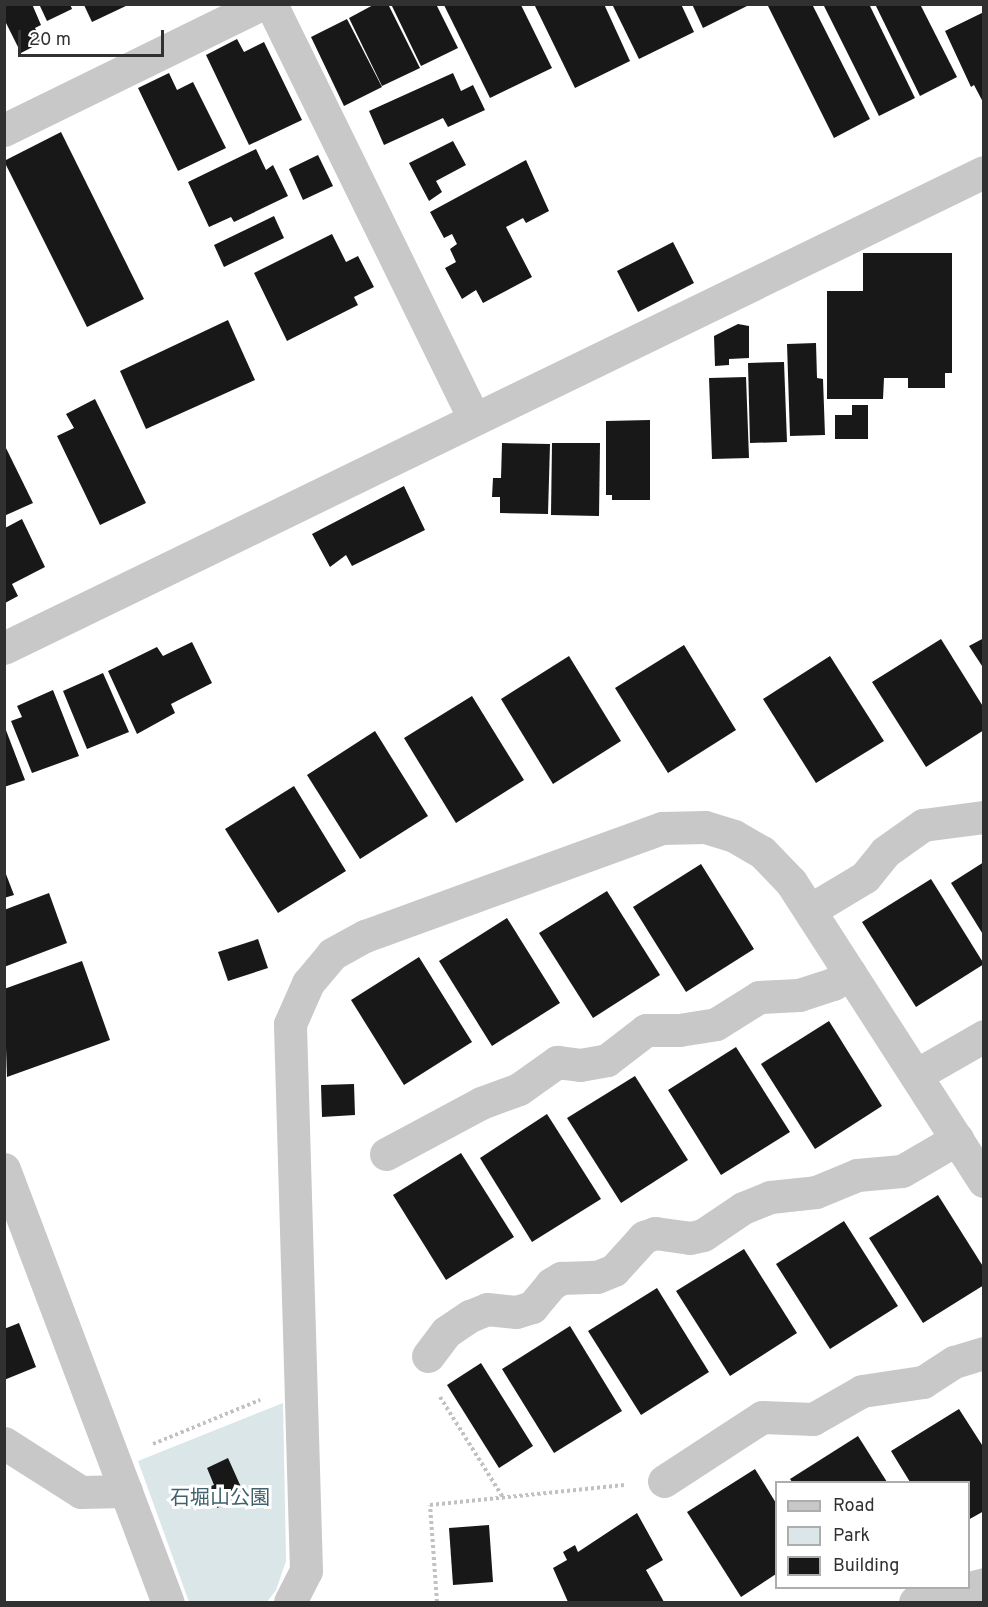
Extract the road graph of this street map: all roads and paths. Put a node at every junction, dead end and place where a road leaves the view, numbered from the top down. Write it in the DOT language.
graph roads {
  1 [pos="261,4"];
  2 [pos="271,4"];
  3 [pos="4,130"];
  4 [pos="984,172"];
  5 [pos="474,418"];
  6 [pos="4,648"];
  7 [pos="984,817"];
  8 [pos="810,910"];
  9 [pos="850,973"];
  10 [pos="984,1036"];
  11 [pos="916,1075"];
  12 [pos="957,1139"];
  13 [pos="386,1154"];
  14 [pos="4,1169"];
  15 [pos="984,1181"];
  16 [pos="984,1353"];
  17 [pos="428,1356"];
  18 [pos="302,1382"];
  19 [pos="4,1443"];
  20 [pos="114,1460"];
  21 [pos="664,1481"];
  22 [pos="126,1491"];
  23 [pos="504,1499"];
  24 [pos="965,1589"];
  25 [pos="168,1602"];
  26 [pos="290,1602"];
  27 [pos="437,1602"];
  28 [pos="915,1602"];
  1 -- 3 [label="street"];
  2 -- 5 [label="street"];
  4 -- 5 [label="street"];
  5 -- 6 [label="street"];
  7 -- 8 [label="street"];
  8 -- 9 [label="street"];
  8 -- 18 [label="street"];
  9 -- 11 [label="street"];
  9 -- 13 [label="street"];
  10 -- 11 [label="street"];
  11 -- 12 [label="street"];
  12 -- 15 [label="street"];
  12 -- 17 [label="street"];
  14 -- 20 [label="street"];
  16 -- 21 [label="street"];
  17 -- 23 [label="path"];
  18 -- 20 [label="path"];
  18 -- 26 [label="street"];
  19 -- 22 [label="street"];
  20 -- 22 [label="street"];
  21 -- 23 [label="path"];
  22 -- 25 [label="street"];
  23 -- 27 [label="path"];
  24 -- 28 [label="street"];
}
